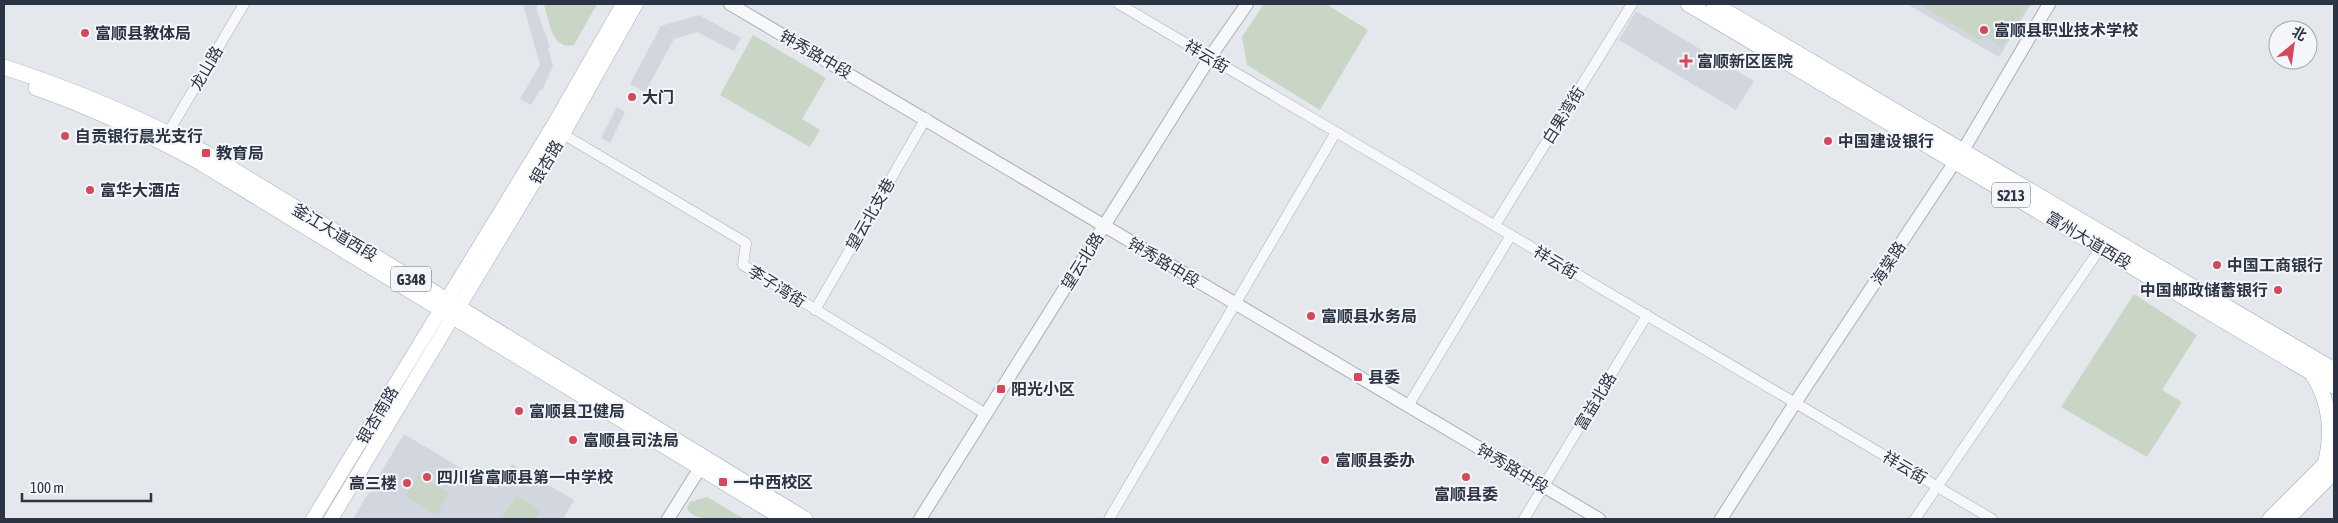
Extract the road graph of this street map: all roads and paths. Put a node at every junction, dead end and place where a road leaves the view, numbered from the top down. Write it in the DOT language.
graph roads {
  1 [pos="244,4"];
  2 [pos="623,4"];
  3 [pos="636,4"];
  4 [pos="730,4"];
  5 [pos="1120,4"];
  6 [pos="1247,4"];
  7 [pos="1632,4"];
  8 [pos="1688,4"];
  9 [pos="1714,4"];
  10 [pos="2049,4"];
  11 [pos="1210,57"];
  12 [pos="4,67"];
  13 [pos="4,77"];
  14 [pos="926,118"];
  15 [pos="1336,132"];
  16 [pos="168,133"];
  17 [pos="563,134"];
  18 [pos="1958,156"];
  19 [pos="1494,225"];
  20 [pos="1104,226"];
  21 [pos="1511,235"];
  22 [pos="2095,256"];
  23 [pos="1235,304"];
  24 [pos="449,309"];
  25 [pos="815,310"];
  26 [pos="1647,315"];
  27 [pos="2334,370"];
  28 [pos="2311,372"];
  29 [pos="2334,386"];
  30 [pos="1795,403"];
  31 [pos="1408,406"];
  32 [pos="986,414"];
  33 [pos="2331,464"];
  34 [pos="700,468"];
  35 [pos="2314,485"];
  36 [pos="1544,486"];
  37 [pos="1937,487"];
  38 [pos="2289,490"];
  39 [pos="2312,508"];
  40 [pos="312,519"];
  41 [pos="331,519"];
  42 [pos="668,519"];
  43 [pos="784,519"];
  44 [pos="805,519"];
  45 [pos="920,519"];
  46 [pos="1109,519"];
  47 [pos="1524,519"];
  48 [pos="1599,519"];
  49 [pos="1721,519"];
  50 [pos="1914,519"];
  51 [pos="1992,519"];
  52 [pos="2270,519"];
  53 [pos="2287,519"];
  1 -- 16 [label="street, 龙山路"];
  2 -- 24 [label="main road, 银杏路"];
  3 -- 17 [label="main road, 银杏路"];
  4 -- 14 [label="street, 钟秀路中段"];
  5 -- 11 [label="street, 祥云街"];
  6 -- 11 [label="street, 望云北路"];
  7 -- 19 [label="street, 白果湾街"];
  8 -- 18 [label="main road, 富州大道西段 / S213"];
  9 -- 18 [label="main road, 富州大道西段 / S213"];
  10 -- 18 [label="street, 海棠路"];
  11 -- 15 [label="street, 祥云街"];
  11 -- 20 [label="street, 望云北路"];
  12 -- 16 [label="main road, 釜江大道西段 / G348"];
  13 -- 24 [label="main road, 釜江大道西段 / G348"];
  14 -- 20 [label="street, 钟秀路中段"];
  14 -- 25 [label="street, 望云北支巷"];
  15 -- 19 [label="street, 祥云街"];
  15 -- 23 [label="street"];
  16 -- 24 [label="main road, 釜江大道西段 / G348"];
  17 -- 24 [label="main road, 银杏路"];
  17 -- 25 [label="street, 李子湾街"];
  18 -- 27 [label="main road, 富州大道西段 / S213"];
  18 -- 28 [label="main road, 富州大道西段 / S213"];
  18 -- 30 [label="street, 海棠路"];
  19 -- 21 [label="street, 祥云街"];
  20 -- 23 [label="street, 钟秀路中段"];
  20 -- 32 [label="street, 望云北路"];
  21 -- 26 [label="street, 祥云街"];
  21 -- 31 [label="street"];
  22 -- 37 [label="street"];
  23 -- 31 [label="street, 钟秀路中段"];
  23 -- 46 [label="street"];
  24 -- 34 [label="main road, 釜江大道西段 / G348"];
  24 -- 40 [label="main road, 银杏南路"];
  24 -- 41 [label="main road, 银杏南路"];
  24 -- 44 [label="main road, 釜江大道西段 / G348"];
  25 -- 32 [label="street, 李子湾街"];
  26 -- 30 [label="street, 祥云街"];
  26 -- 36 [label="street, 富益北路"];
  28 -- 29 [label="main road, 富州大道西段 / S213"];
  28 -- 33 [label="main road"];
  30 -- 37 [label="street, 祥云街"];
  30 -- 49 [label="street, 海棠路"];
  31 -- 36 [label="street, 钟秀路中段"];
  32 -- 45 [label="street, 望云北路"];
  33 -- 35 [label="main road"];
  34 -- 42 [label="street"];
  34 -- 43 [label="main road, 釜江大道西段 / G348"];
  35 -- 38 [label="main road"];
  35 -- 39 [label="main road"];
  35 -- 52 [label="main road"];
  35 -- 53 [label="main road"];
  36 -- 47 [label="street, 富益北路"];
  36 -- 48 [label="street, 钟秀路中段"];
  37 -- 50 [label="street"];
  37 -- 51 [label="street, 祥云街"];
}
